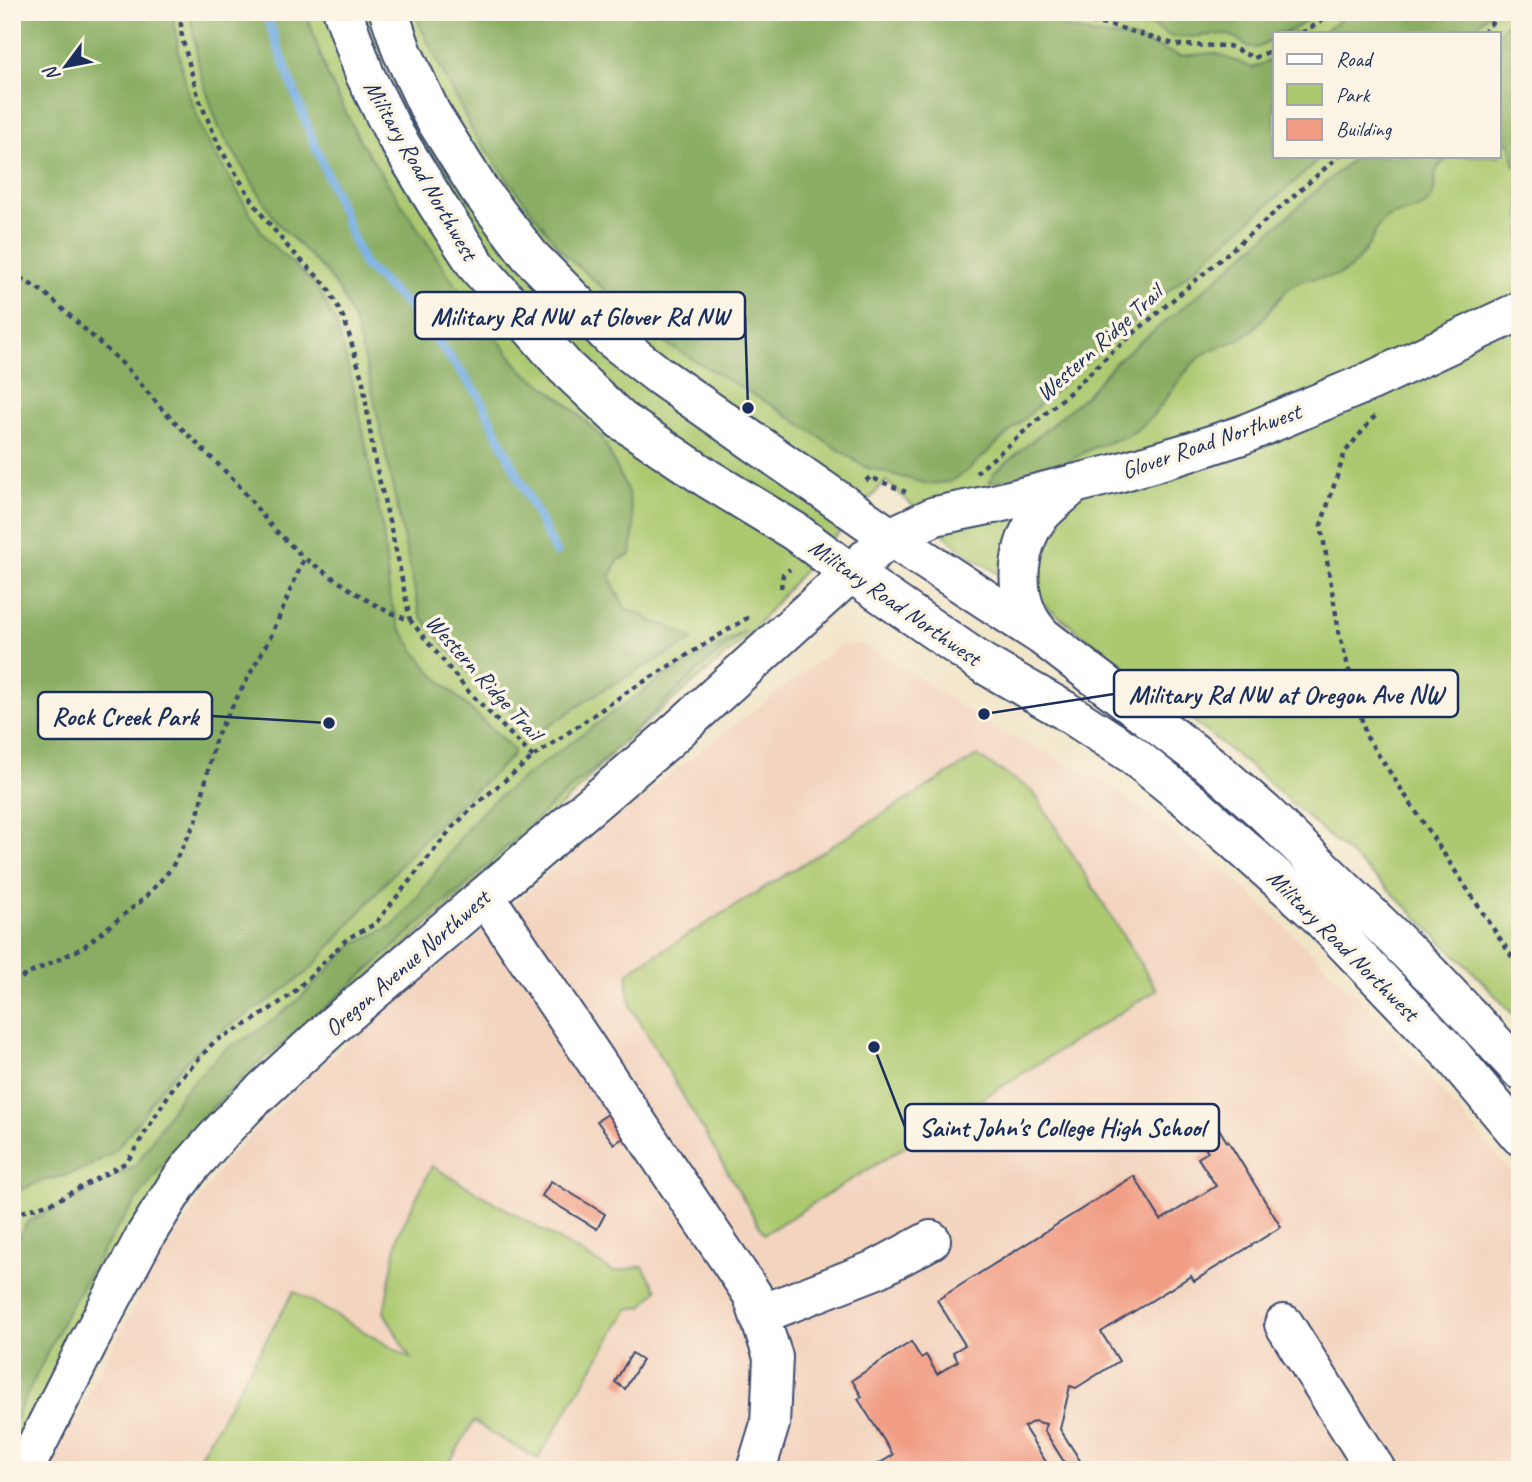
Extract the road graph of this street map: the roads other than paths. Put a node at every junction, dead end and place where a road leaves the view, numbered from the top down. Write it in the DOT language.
graph roads {
  1 [pos="342,12"];
  2 [pos="388,12"];
  3 [pos="1520,311"];
  4 [pos="1074,484"];
  5 [pos="890,537"];
  6 [pos="851,573"];
  7 [pos="1042,636"];
  8 [pos="485,896"];
  9 [pos="1520,1070"];
  10 [pos="1520,1136"];
  11 [pos="931,1240"];
  12 [pos="759,1315"];
  13 [pos="1284,1324"];
  14 [pos="24,1470"];
  15 [pos="756,1470"];
  16 [pos="1376,1470"];
  1 -- 6 [label="main road, Military Road Northwest"];
  2 -- 5 [label="main road, Military Road Northwest"];
  3 -- 4 [label="main road, Glover Road Northwest"];
  4 -- 5 [label="main road, Glover Road Northwest"];
  4 -- 7 [label="main road"];
  5 -- 6 [label="main road, Oregon Avenue Northwest"];
  5 -- 7 [label="main road, Military Road Northwest"];
  6 -- 8 [label="main road, Oregon Avenue Northwest"];
  6 -- 10 [label="main road, Military Road Northwest"];
  7 -- 9 [label="main road, Military Road Northwest"];
  8 -- 12 [label="main road"];
  8 -- 14 [label="main road, Oregon Avenue Northwest"];
  11 -- 12 [label="main road"];
  12 -- 15 [label="main road"];
  13 -- 16 [label="main road"];
}
